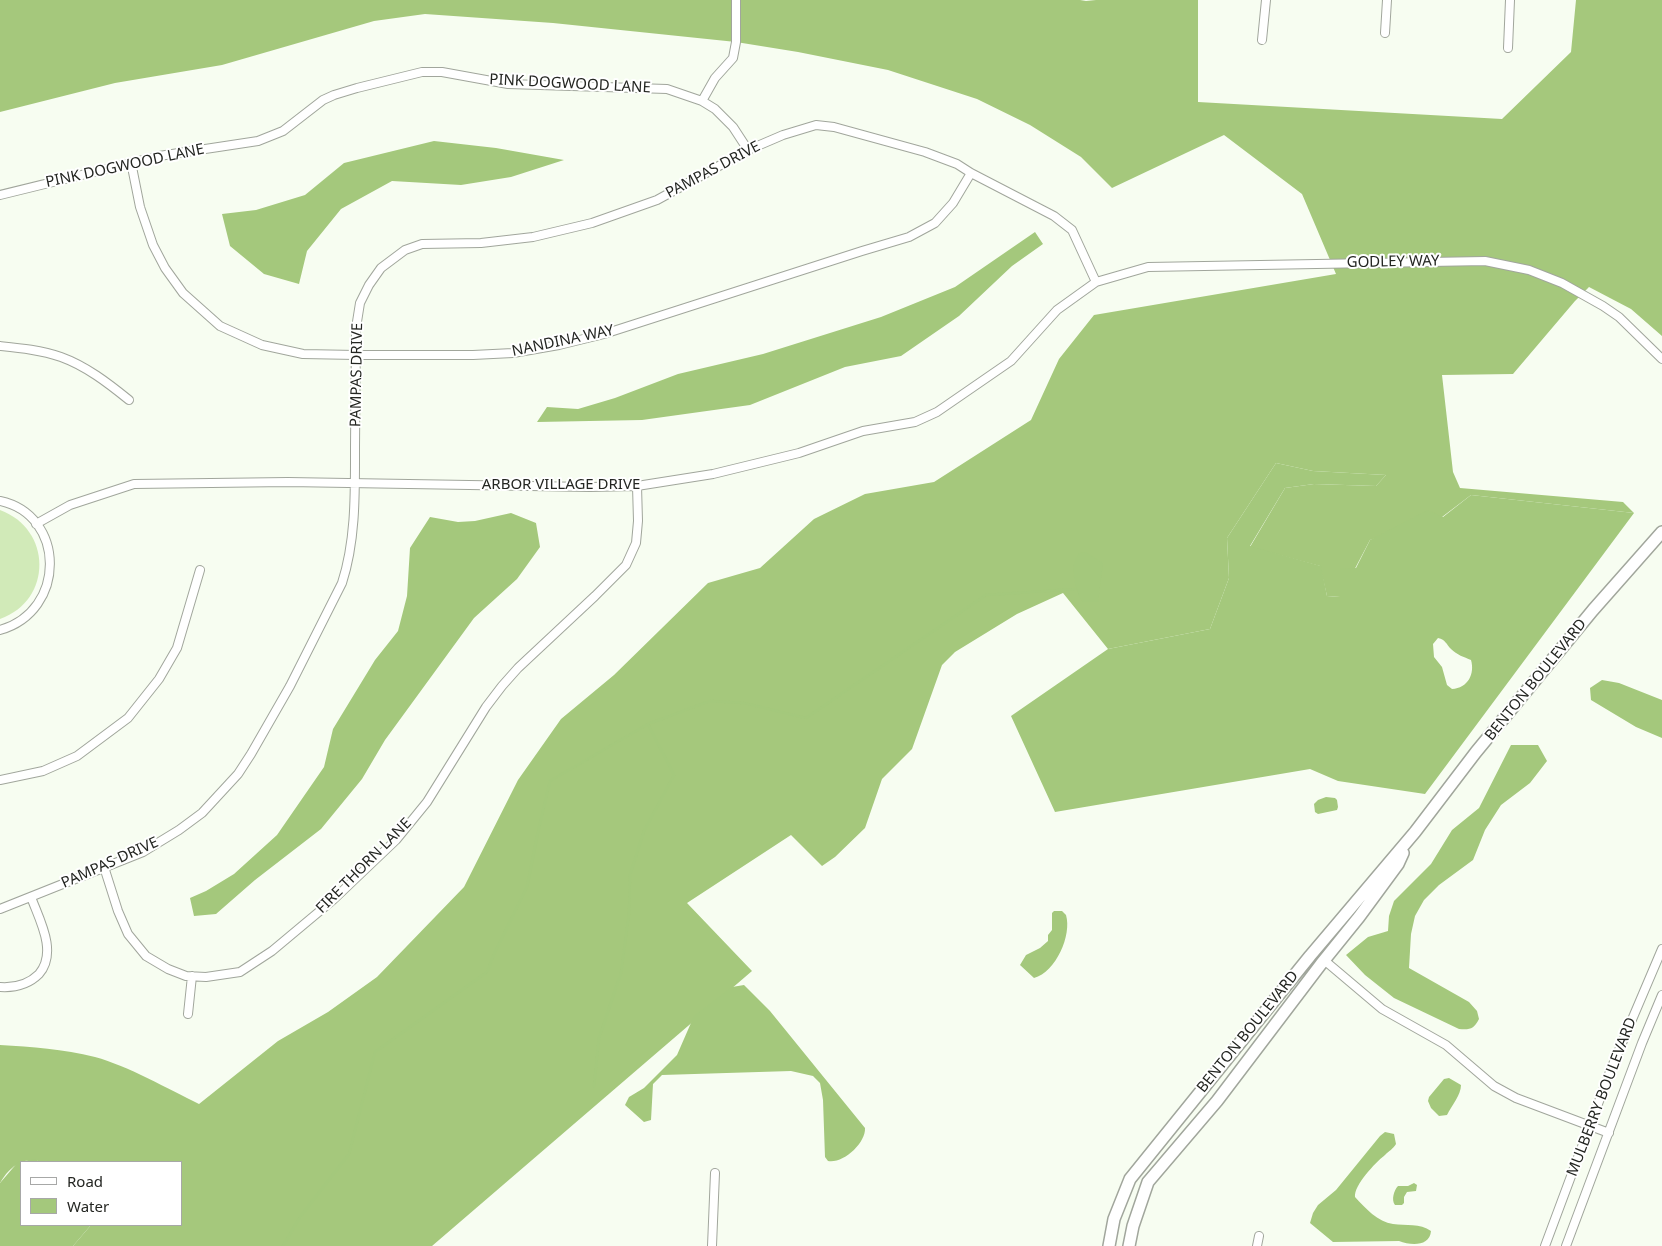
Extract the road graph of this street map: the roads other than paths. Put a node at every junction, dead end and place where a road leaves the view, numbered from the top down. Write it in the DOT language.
graph roads {
  1 [pos="736,0"];
  2 [pos="1266,0"];
  3 [pos="1387,0"];
  4 [pos="1510,0"];
  5 [pos="1385,33"];
  6 [pos="1262,40"];
  7 [pos="1508,48"];
  8 [pos="702,101"];
  9 [pos="748,150"];
  10 [pos="131,162"];
  11 [pos="971,173"];
  12 [pos="0,195"];
  13 [pos="1096,282"];
  14 [pos="0,346"];
  15 [pos="356,355"];
  16 [pos="1662,359"];
  17 [pos="129,400"];
  18 [pos="355,484"];
  19 [pos="637,486"];
  20 [pos="0,501"];
  21 [pos="36,524"];
  22 [pos="1662,532"];
  23 [pos="200,570"];
  24 [pos="0,630"];
  25 [pos="0,780"];
  26 [pos="1415,832"];
  27 [pos="104,867"];
  28 [pos="31,897"];
  29 [pos="0,909"];
  30 [pos="1662,949"];
  31 [pos="1324,960"];
  32 [pos="192,976"];
  33 [pos="0,987"];
  34 [pos="1662,995"];
  35 [pos="188,1014"];
  36 [pos="1590,1126"];
  37 [pos="1609,1133"];
  38 [pos="715,1173"];
  39 [pos="1259,1236"];
  40 [pos="712,1246"];
  41 [pos="1110,1246"];
  42 [pos="1129,1246"];
  43 [pos="1257,1246"];
  44 [pos="1545,1246"];
  45 [pos="1566,1246"];
  1 -- 8 [label="street"];
  2 -- 6 [label="street"];
  3 -- 5 [label="street"];
  4 -- 7 [label="street"];
  8 -- 9 [label="street, PINK DOGWOOD LANE"];
  8 -- 10 [label="street, PINK DOGWOOD LANE"];
  9 -- 11 [label="street, PAMPAS DRIVE"];
  9 -- 15 [label="street, PAMPAS DRIVE"];
  10 -- 12 [label="street, PINK DOGWOOD LANE"];
  10 -- 15 [label="street, NANDINA WAY"];
  11 -- 13 [label="street, PAMPAS DRIVE"];
  11 -- 15 [label="street, NANDINA WAY"];
  13 -- 16 [label="street, GODLEY WAY"];
  13 -- 19 [label="street, ARBOR VILLAGE DRIVE"];
  14 -- 17 [label="street"];
  15 -- 18 [label="street, PAMPAS DRIVE"];
  18 -- 19 [label="street, ARBOR VILLAGE DRIVE"];
  18 -- 21 [label="street, ARBOR VILLAGE DRIVE"];
  18 -- 27 [label="street, PAMPAS DRIVE"];
  19 -- 32 [label="street, FIRE THORN LANE"];
  20 -- 21 [label="street"];
  21 -- 24 [label="street"];
  22 -- 26 [label="street, BENTON BOULEVARD"];
  23 -- 25 [label="street"];
  26 -- 31 [label="street, BENTON BOULEVARD"];
  26 -- 41 [label="street, BENTON BOULEVARD"];
  27 -- 28 [label="street, PAMPAS DRIVE"];
  27 -- 32 [label="street, FIRE THORN LANE"];
  28 -- 29 [label="street, PAMPAS DRIVE"];
  28 -- 33 [label="street"];
  30 -- 36 [label="street, MULBERRY BOULEVARD"];
  31 -- 36 [label="street"];
  31 -- 42 [label="street, BENTON BOULEVARD"];
  32 -- 35 [label="street"];
  34 -- 37 [label="street, MULBERRY BOULEVARD"];
  36 -- 37 [label="street"];
  36 -- 44 [label="street, MULBERRY BOULEVARD"];
  37 -- 45 [label="street, MULBERRY BOULEVARD"];
  38 -- 40 [label="street"];
  39 -- 43 [label="street"];
}
